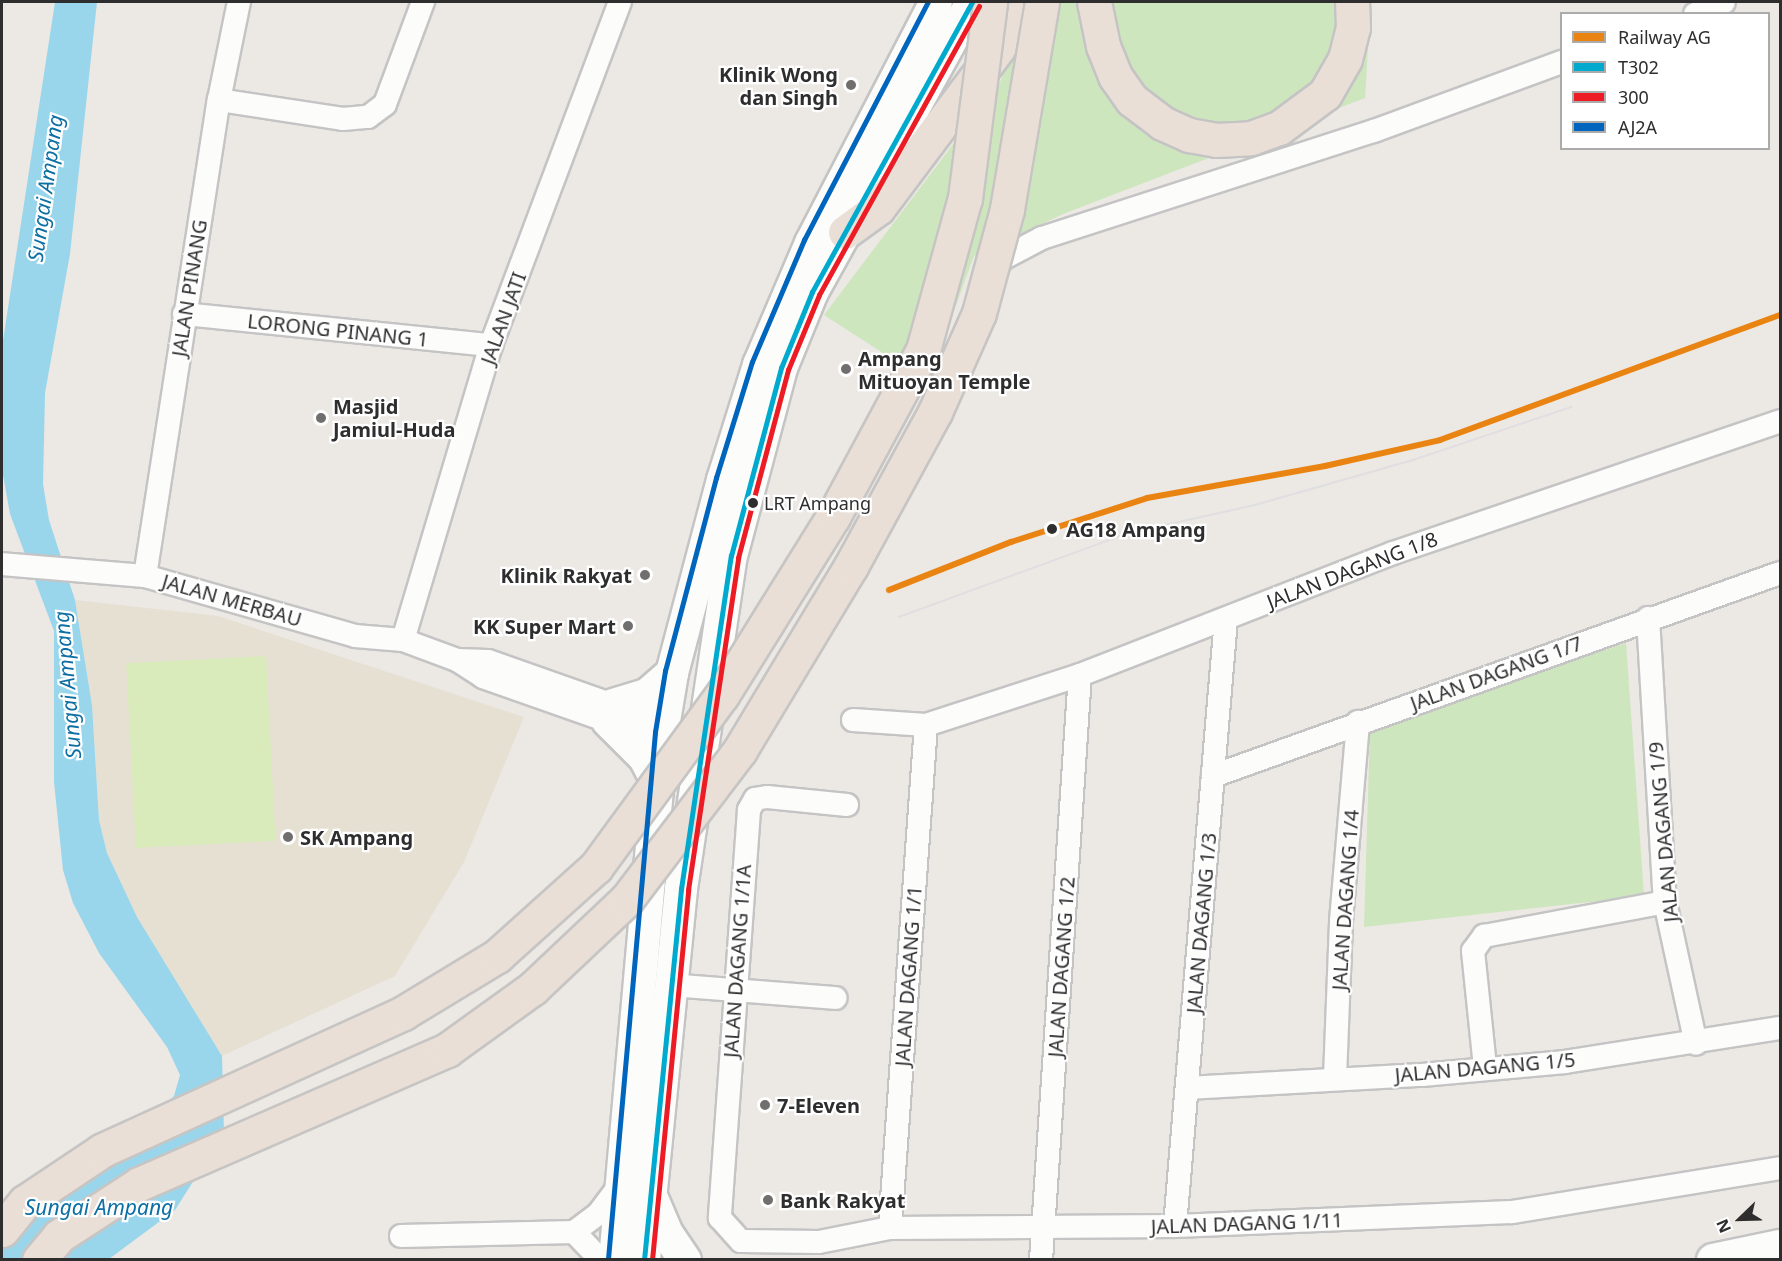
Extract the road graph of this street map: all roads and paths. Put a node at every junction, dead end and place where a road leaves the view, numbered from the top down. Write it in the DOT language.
graph roads {
  1 [pos="239,2"];
  2 [pos="423,2"];
  3 [pos="620,2"];
  4 [pos="936,2"];
  5 [pos="972,2"];
  6 [pos="990,2"];
  7 [pos="1022,2"];
  8 [pos="1042,2"];
  9 [pos="1094,2"];
  10 [pos="1352,2"];
  11 [pos="1724,2"];
  12 [pos="1700,12"];
  13 [pos="1560,63"];
  14 [pos="219,100"];
  15 [pos="845,232"];
  16 [pos="184,314"];
  17 [pos="491,345"];
  18 [pos="1780,421"];
  19 [pos="896,465"];
  20 [pos="2,564"];
  21 [pos="1780,573"];
  22 [pos="135,576"];
  23 [pos="1226,618"];
  24 [pos="1648,618"];
  25 [pos="403,640"];
  26 [pos="672,673"];
  27 [pos="1080,675"];
  28 [pos="707,705"];
  29 [pos="610,713"];
  30 [pos="853,720"];
  31 [pos="1358,722"];
  32 [pos="926,725"];
  33 [pos="662,733"];
  34 [pos="1213,776"];
  35 [pos="657,782"];
  36 [pos="847,805"];
  37 [pos="681,889"];
  38 [pos="1665,902"];
  39 [pos="670,985"];
  40 [pos="735,990"];
  41 [pos="835,998"];
  42 [pos="1780,1028"];
  43 [pos="1696,1044"];
  44 [pos="1485,1067"];
  45 [pos="1335,1078"];
  46 [pos="1187,1088"];
  47 [pos="1780,1168"];
  48 [pos="637,1186"];
  49 [pos="720,1218"];
  50 [pos="1175,1227"];
  51 [pos="890,1228"];
  52 [pos="1042,1228"];
  53 [pos="2,1230"];
  54 [pos="574,1232"];
  55 [pos="401,1236"];
  56 [pos="1780,1246"];
  57 [pos="39,1260"];
  58 [pos="601,1260"];
  59 [pos="615,1260"];
  60 [pos="644,1260"];
  61 [pos="685,1260"];
  62 [pos="1041,1260"];
  63 [pos="1713,1260"];
  1 -- 14 [label="street, JALAN PINANG"];
  2 -- 14 [label="street"];
  3 -- 17 [label="street, JALAN JATI"];
  4 -- 26 [label="main road"];
  5 -- 15 [label="main road"];
  6 -- 53 [label="highway, bridge"];
  7 -- 15 [label="highway"];
  8 -- 57 [label="highway, bridge"];
  9 -- 10 [label="highway"];
  11 -- 12 [label="street"];
  13 -- 19 [label="street"];
  14 -- 16 [label="street, JALAN PINANG"];
  15 -- 28 [label="main road"];
  16 -- 17 [label="street, LORONG PINANG 1"];
  16 -- 22 [label="street, JALAN PINANG"];
  17 -- 25 [label="street, JALAN JATI"];
  18 -- 23 [label="street, JALAN DAGANG 1/8"];
  20 -- 22 [label="street, JALAN MERBAU"];
  21 -- 24 [label="street, JALAN DAGANG 1/7"];
  22 -- 25 [label="street, JALAN MERBAU"];
  23 -- 27 [label="street, JALAN DAGANG 1/8"];
  23 -- 34 [label="street, JALAN DAGANG 1/3"];
  24 -- 31 [label="street, JALAN DAGANG 1/7"];
  24 -- 38 [label="street, JALAN DAGANG 1/9"];
  25 -- 29 [label="street, JALAN MERBAU"];
  26 -- 29 [label="main road"];
  26 -- 33 [label="main road"];
  27 -- 32 [label="street, JALAN DAGANG 1/8"];
  27 -- 52 [label="street, JALAN DAGANG 1/2"];
  28 -- 33 [label="main road"];
  28 -- 37 [label="main road"];
  29 -- 33 [label="street, JALAN MERBAU"];
  29 -- 35 [label="main road"];
  30 -- 32 [label="street"];
  31 -- 34 [label="street, JALAN DAGANG 1/7"];
  31 -- 45 [label="street, JALAN DAGANG 1/4"];
  32 -- 51 [label="street, JALAN DAGANG 1/1"];
  33 -- 35 [label="main road"];
  33 -- 37 [label="main road"];
  34 -- 46 [label="street, JALAN DAGANG 1/3"];
  35 -- 48 [label="main road"];
  36 -- 40 [label="street, JALAN DAGANG 1/1A"];
  37 -- 39 [label="main road"];
  38 -- 43 [label="street, JALAN DAGANG 1/9"];
  38 -- 44 [label="street"];
  39 -- 40 [label="street"];
  39 -- 48 [label="main road"];
  40 -- 41 [label="street"];
  40 -- 49 [label="street, JALAN DAGANG 1/1A"];
  42 -- 43 [label="street, JALAN DAGANG 1/5"];
  43 -- 44 [label="street, JALAN DAGANG 1/5"];
  44 -- 45 [label="street, JALAN DAGANG 1/5"];
  45 -- 46 [label="street, JALAN DAGANG 1/5"];
  46 -- 50 [label="street, JALAN DAGANG 1/3"];
  47 -- 50 [label="street, JALAN DAGANG 1/11"];
  48 -- 54 [label="street"];
  48 -- 59 [label="main road"];
  48 -- 60 [label="main road"];
  48 -- 61 [label="main road"];
  49 -- 51 [label="street, JALAN DAGANG 1/11"];
  50 -- 52 [label="street, JALAN DAGANG 1/11"];
  51 -- 52 [label="street, JALAN DAGANG 1/11"];
  52 -- 62 [label="street, JALAN DAGANG 1/2"];
  54 -- 55 [label="street"];
  54 -- 58 [label="street"];
  56 -- 63 [label="main road"];
}
